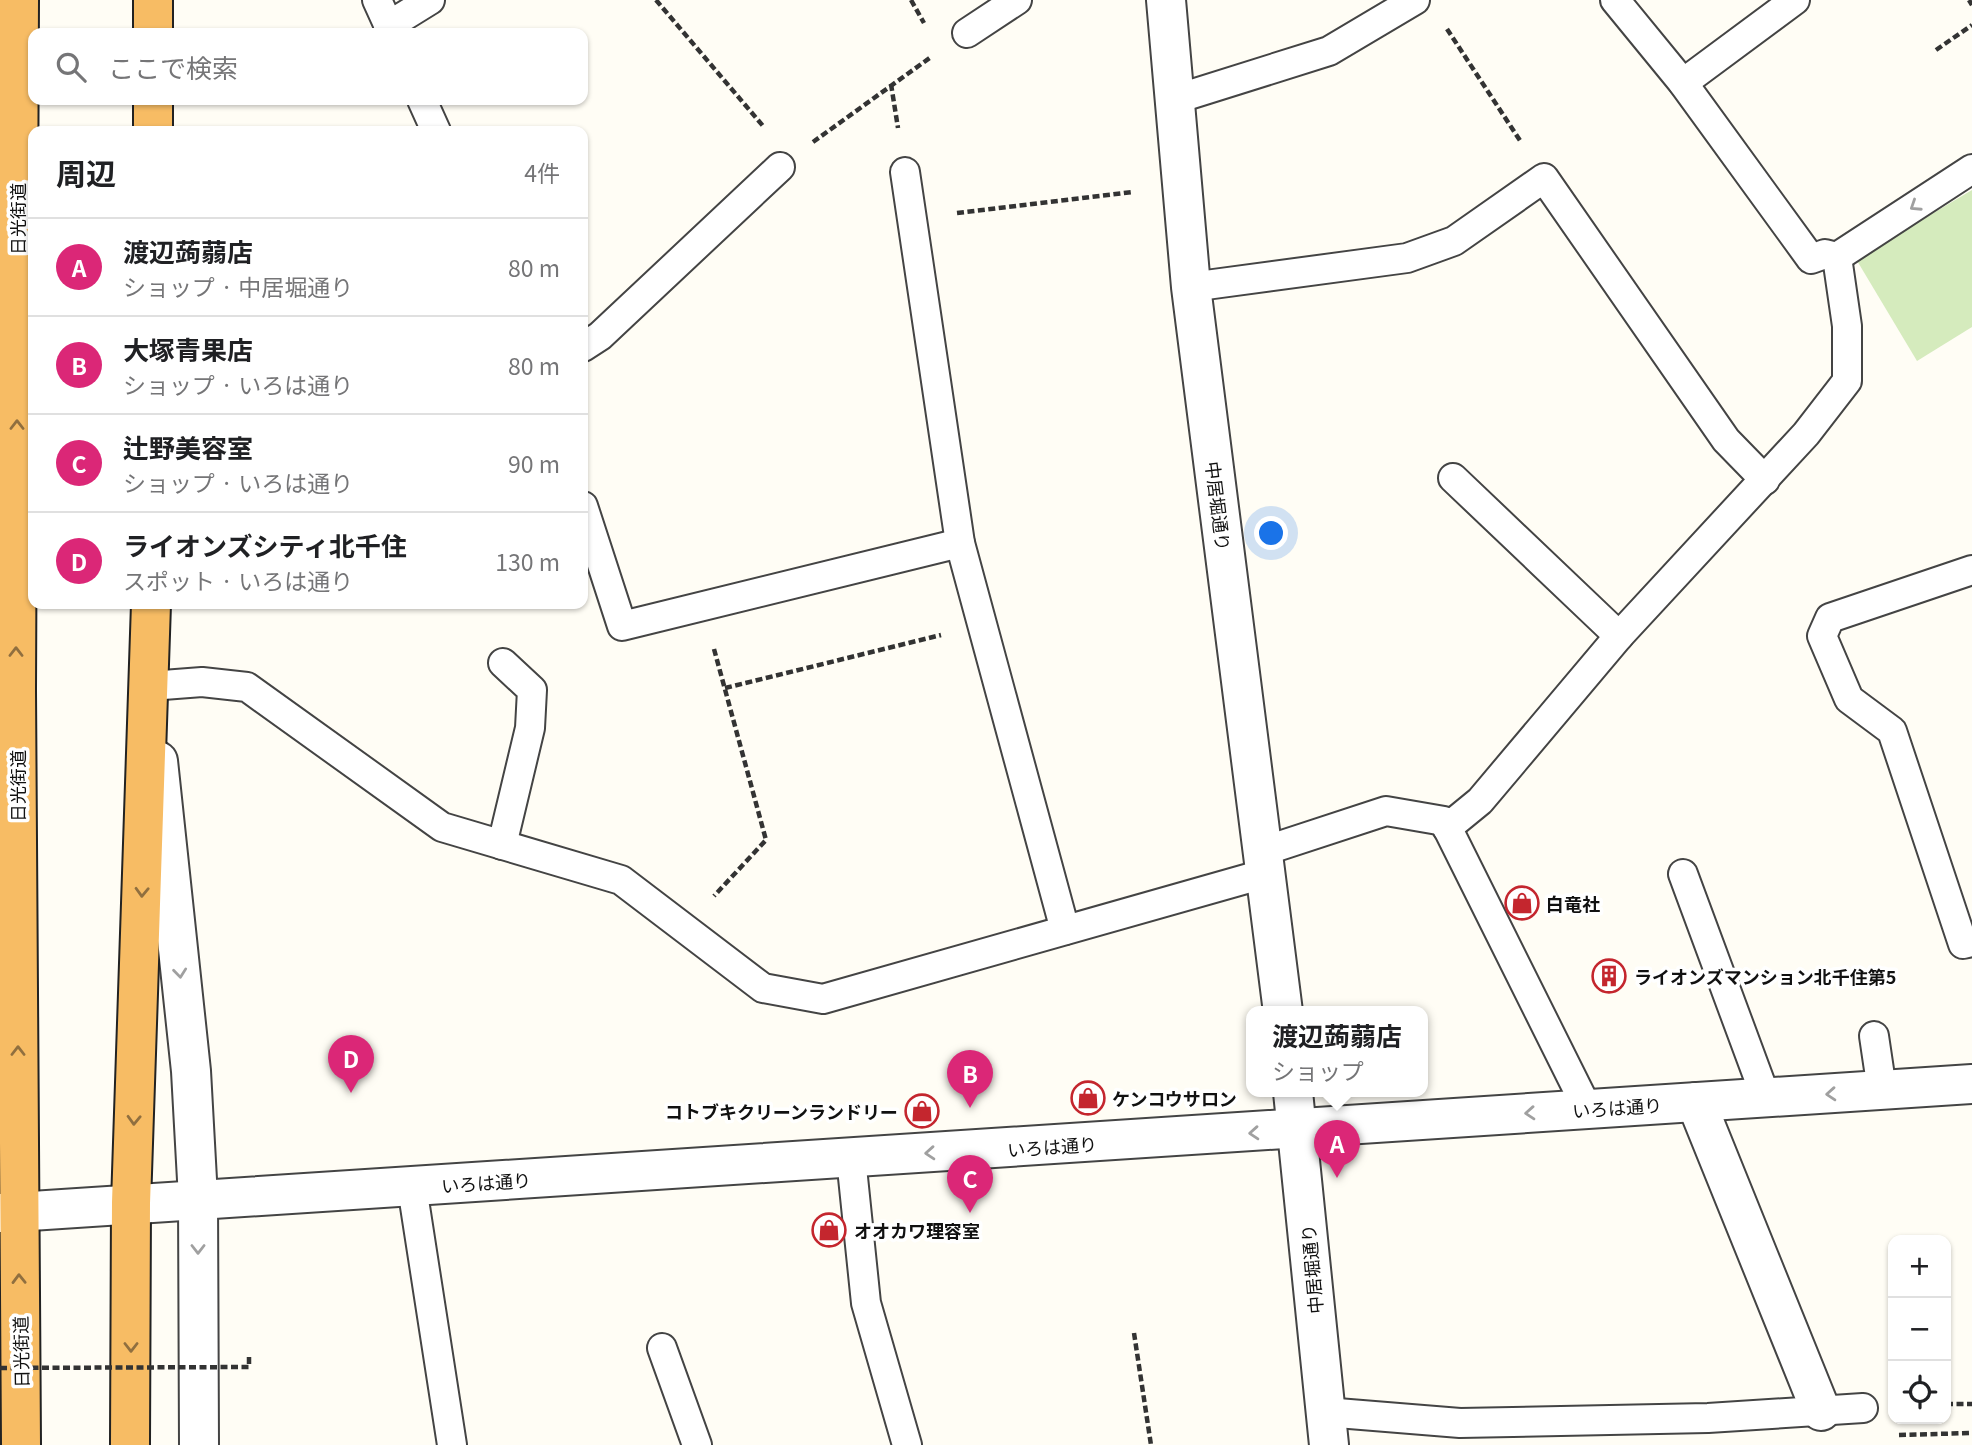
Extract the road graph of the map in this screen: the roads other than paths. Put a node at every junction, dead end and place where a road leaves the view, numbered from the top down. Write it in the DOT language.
graph roads {
  1 [pos="19,0"];
  2 [pos="153,0"];
  3 [pos="377,0"];
  4 [pos="430,0"];
  5 [pos="1017,0"];
  6 [pos="1166,0"];
  7 [pos="1415,0"];
  8 [pos="1615,0"];
  9 [pos="1795,0"];
  10 [pos="153,28"];
  11 [pos="389,28"];
  12 [pos="393,28"];
  13 [pos="967,33"];
  14 [pos="1683,83"];
  15 [pos="1173,100"];
  16 [pos="153,105"];
  17 [pos="424,105"];
  18 [pos="153,126"];
  19 [pos="434,126"];
  20 [pos="785,163"];
  21 [pos="1972,169"];
  22 [pos="905,172"];
  23 [pos="1837,257"];
  24 [pos="1191,287"];
  25 [pos="588,344"];
  26 [pos="1453,478"];
  27 [pos="1765,480"];
  28 [pos="588,521"];
  29 [pos="960,543"];
  30 [pos="1972,570"];
  31 [pos="151,609"];
  32 [pos="1619,636"];
  33 [pos="503,663"];
  34 [pos="150,686"];
  35 [pos="8,690"];
  36 [pos="0,786"];
  37 [pos="1447,828"];
  38 [pos="502,845"];
  39 [pos="1265,862"];
  40 [pos="1683,874"];
  41 [pos="1065,930"];
  42 [pos="1972,943"];
  43 [pos="1282,1006"];
  44 [pos="1874,1036"];
  45 [pos="1972,1084"];
  46 [pos="1882,1090"];
  47 [pos="1294,1097"];
  48 [pos="1766,1098"];
  49 [pos="1696,1102"];
  50 [pos="1587,1108"];
  51 [pos="1298,1131"];
  52 [pos="851,1158"];
  53 [pos="412,1187"];
  54 [pos="198,1198"];
  55 [pos="131,1203"];
  56 [pos="9,1213"];
  57 [pos="662,1348"];
  58 [pos="1863,1408"];
  59 [pos="1821,1411"];
  60 [pos="1327,1429"];
  61 [pos="21,1445"];
  62 [pos="131,1445"];
  63 [pos="199,1445"];
  64 [pos="453,1445"];
  65 [pos="697,1445"];
  66 [pos="906,1445"];
  35 -- 1 [label="highway, 日光街道, one-way"];
  2 -- 10 [label="highway"];
  3 -- 11 [label="lane"];
  4 -- 12 [label="lane"];
  5 -- 13 [label="lane"];
  6 -- 15 [label="street, 中居堀通り"];
  7 -- 15 [label="lane"];
  8 -- 14 [label="lane"];
  9 -- 14 [label="lane"];
  14 -- 23 [label="lane"];
  15 -- 24 [label="street, 中居堀通り"];
  16 -- 18 [label="highway"];
  17 -- 19 [label="lane"];
  20 -- 25 [label="lane"];
  21 -- 23 [label="lane, one-way"];
  22 -- 29 [label="lane"];
  23 -- 27 [label="lane"];
  24 -- 27 [label="lane"];
  24 -- 39 [label="street, 中居堀通り"];
  26 -- 32 [label="lane"];
  27 -- 32 [label="lane"];
  28 -- 29 [label="lane"];
  29 -- 41 [label="lane"];
  30 -- 42 [label="lane"];
  31 -- 34 [label="highway"];
  32 -- 37 [label="lane"];
  33 -- 38 [label="lane"];
  34 -- 38 [label="lane"];
  34 -- 54 [label="street, one-way"];
  34 -- 55 [label="highway, one-way"];
  35 -- 36 [label="street"];
  56 -- 35 [label="highway, 日光街道, one-way"];
  37 -- 39 [label="lane"];
  37 -- 50 [label="lane"];
  38 -- 41 [label="lane"];
  39 -- 41 [label="lane"];
  39 -- 43 [label="street, 中居堀通り"];
  40 -- 48 [label="lane"];
  44 -- 46 [label="lane"];
  45 -- 46 [label="street, いろは通り"];
  46 -- 48 [label="street, いろは通り, one-way"];
  47 -- 51 [label="street, 中居堀通り"];
  48 -- 49 [label="street, いろは通り"];
  49 -- 50 [label="street, いろは通り"];
  49 -- 59 [label="street"];
  50 -- 51 [label="street, いろは通り, one-way"];
  51 -- 52 [label="street, いろは通り, one-way"];
  51 -- 60 [label="street, 中居堀通り"];
  52 -- 53 [label="street, いろは通り"];
  52 -- 66 [label="lane"];
  53 -- 54 [label="street, いろは通り"];
  53 -- 64 [label="lane"];
  54 -- 55 [label="street, いろは通り"];
  54 -- 63 [label="street, one-way"];
  55 -- 56 [label="street, いろは通り"];
  55 -- 62 [label="highway, one-way"];
  61 -- 56 [label="highway, 日光街道, one-way"];
  57 -- 65 [label="lane"];
  58 -- 59 [label="lane"];
  59 -- 60 [label="lane"];
}
